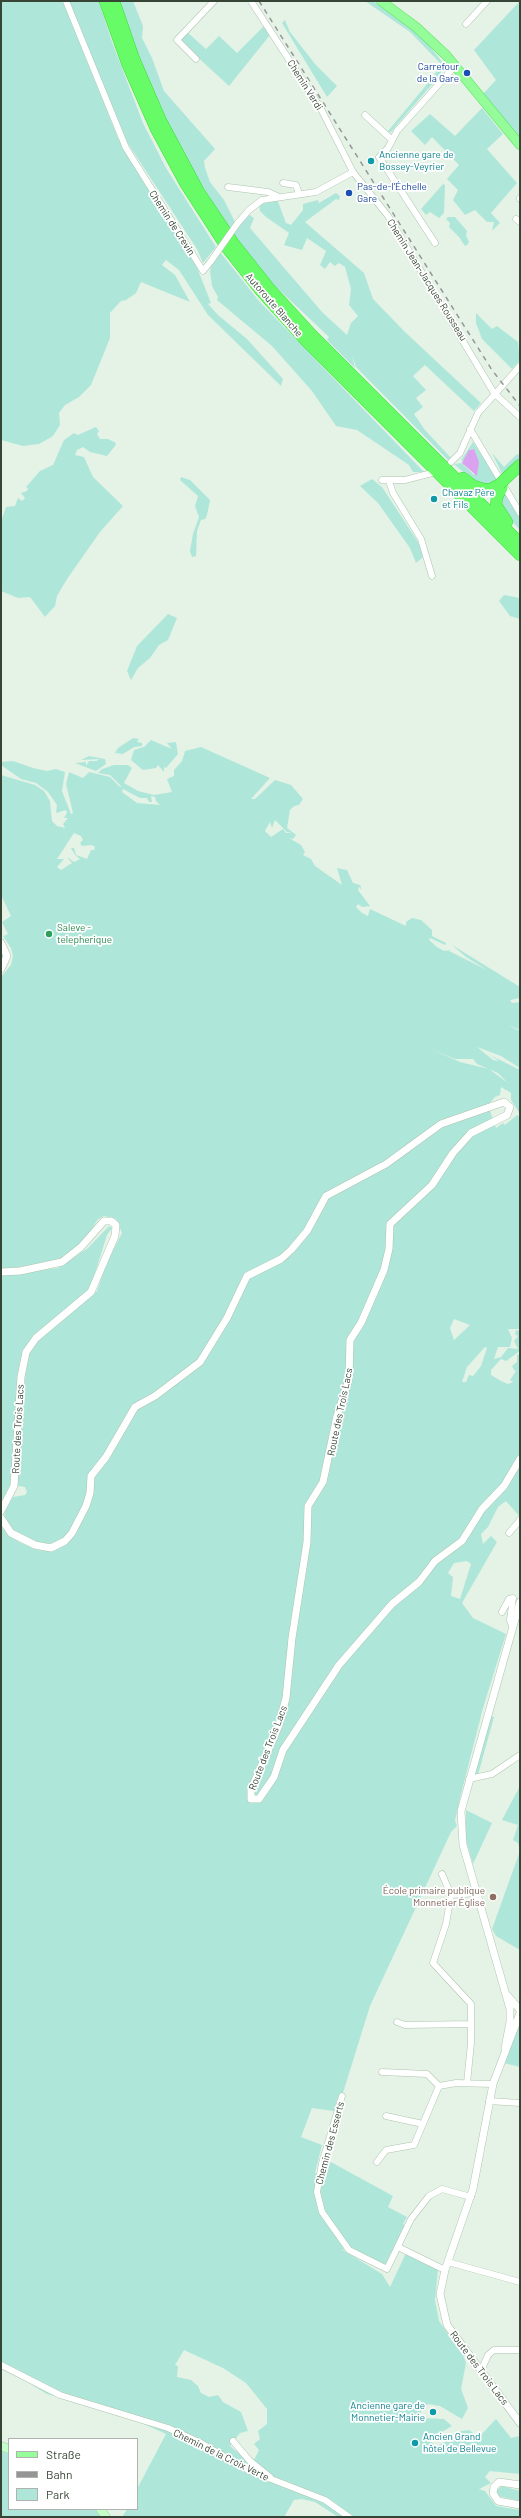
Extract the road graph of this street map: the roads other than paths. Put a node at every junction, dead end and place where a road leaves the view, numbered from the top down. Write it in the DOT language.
graph roads {
  1 [pos="66,1"];
  2 [pos="105,1"];
  3 [pos="114,1"];
  4 [pos="214,1"];
  5 [pos="251,1"];
  6 [pos="381,1"];
  7 [pos="487,1"];
  8 [pos="466,24"];
  9 [pos="196,59"];
  10 [pos="455,66"];
  11 [pos="364,115"];
  12 [pos="391,139"];
  13 [pos="520,145"];
  14 [pos="353,172"];
  15 [pos="283,183"];
  16 [pos="228,187"];
  17 [pos="299,194"];
  18 [pos="278,196"];
  19 [pos="435,243"];
  20 [pos="520,366"];
  21 [pos="494,393"];
  22 [pos="520,417"];
  23 [pos="406,429"];
  24 [pos="470,429"];
  25 [pos="451,462"];
  26 [pos="520,465"];
  27 [pos="520,471"];
  28 [pos="432,473"];
  29 [pos="382,480"];
  30 [pos="389,481"];
  31 [pos="503,483"];
  32 [pos="520,513"];
  33 [pos="520,537"];
  34 [pos="520,543"];
  35 [pos="520,555"];
  36 [pos="432,576"];
  37 [pos="1,943"];
  38 [pos="1,969"];
  39 [pos="1,1272"];
  40 [pos="520,1459"];
  41 [pos="1,1511"];
  42 [pos="1,1518"];
  43 [pos="520,1520"];
  44 [pos="509,1533"];
  45 [pos="520,1602"];
  46 [pos="502,1612"];
  47 [pos="512,1626"];
  48 [pos="520,1755"];
  49 [pos="469,1779"];
  50 [pos="442,1874"];
  51 [pos="477,1893"];
  52 [pos="451,1895"];
  53 [pos="517,2011"];
  54 [pos="397,2022"];
  55 [pos="472,2024"];
  56 [pos="382,2072"];
  57 [pos="467,2083"];
  58 [pos="493,2084"];
  59 [pos="439,2086"];
  60 [pos="342,2096"];
  61 [pos="489,2101"];
  62 [pos="520,2103"];
  63 [pos="386,2116"];
  64 [pos="423,2124"];
  65 [pos="377,2162"];
  66 [pos="471,2197"];
  67 [pos="398,2246"];
  68 [pos="448,2262"];
  69 [pos="445,2270"];
  70 [pos="520,2282"];
  71 [pos="520,2350"];
  72 [pos="1,2365"];
  73 [pos="481,2370"];
  74 [pos="520,2423"];
  75 [pos="233,2441"];
  76 [pos="275,2482"];
  77 [pos="520,2485"];
  78 [pos="520,2505"];
  79 [pos="349,2517"];
  1 -- 18 [label="street, Chemin de Crevin, bridge"];
  2 -- 35 [label="highway, Autoroute Blanche"];
  3 -- 23 [label="highway, Autoroute Blanche"];
  4 -- 9 [label="street"];
  5 -- 14 [label="street, Chemin Verdi"];
  6 -- 10 [label="main road"];
  7 -- 8 [label="street"];
  10 -- 12 [label="street"];
  10 -- 13 [label="main road"];
  11 -- 12 [label="street"];
  12 -- 19 [label="street"];
  14 -- 17 [label="street, Chemin de Crevin"];
  14 -- 21 [label="street, Chemin Jean-Jacques Rousseau"];
  15 -- 17 [label="street"];
  16 -- 18 [label="street"];
  17 -- 18 [label="street, Chemin de Crevin"];
  20 -- 21 [label="street"];
  21 -- 22 [label="street, Chemin Jean-Jacques Rousseau"];
  21 -- 24 [label="street"];
  23 -- 31 [label="highway"];
  23 -- 34 [label="highway, Autoroute Blanche"];
  24 -- 25 [label="street"];
  24 -- 32 [label="street"];
  26 -- 31 [label="highway"];
  27 -- 31 [label="highway"];
  28 -- 30 [label="street"];
  29 -- 30 [label="street"];
  30 -- 36 [label="street"];
  31 -- 33 [label="highway"];
  37 -- 38 [label="street"];
  39 -- 41 [label="street, Route des Trois Lacs"];
  40 -- 42 [label="street, Route des Trois Lacs"];
  43 -- 44 [label="street"];
  45 -- 47 [label="street, Route des Trois Lacs"];
  46 -- 47 [label="street"];
  47 -- 49 [label="street, Route des Trois Lacs"];
  48 -- 49 [label="street"];
  49 -- 51 [label="street, Route des Trois Lacs"];
  50 -- 52 [label="street"];
  51 -- 52 [label="street"];
  51 -- 53 [label="street, Route des Trois Lacs"];
  52 -- 55 [label="street"];
  53 -- 58 [label="street, Route des Trois Lacs"];
  54 -- 55 [label="street"];
  55 -- 57 [label="street"];
  56 -- 59 [label="street"];
  57 -- 58 [label="street"];
  57 -- 59 [label="street"];
  58 -- 61 [label="street, Route des Trois Lacs"];
  59 -- 64 [label="street"];
  60 -- 67 [label="street, Chemin des Esserts"];
  61 -- 62 [label="street"];
  61 -- 66 [label="street, Route des Trois Lacs"];
  63 -- 64 [label="street"];
  64 -- 65 [label="street"];
  66 -- 67 [label="street, Chemin des Esserts"];
  66 -- 68 [label="street, Route des Trois Lacs"];
  67 -- 69 [label="street"];
  68 -- 69 [label="street, Route des Trois Lacs"];
  68 -- 70 [label="street"];
  69 -- 73 [label="street, Route des Trois Lacs"];
  71 -- 73 [label="street"];
  72 -- 76 [label="street, Chemin de la Croix Verte"];
  73 -- 74 [label="street, Route des Trois Lacs"];
  75 -- 76 [label="street"];
  76 -- 79 [label="street, Chemin de la Croix Verte"];
  77 -- 78 [label="street"];
}
